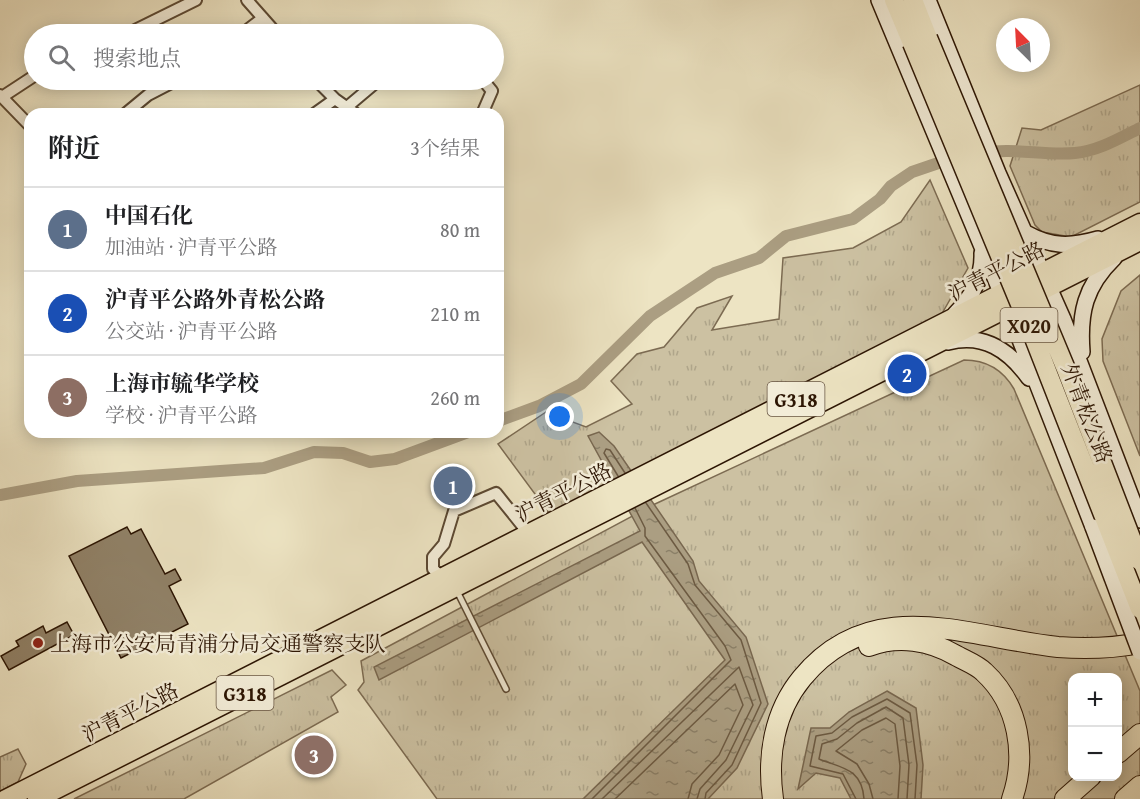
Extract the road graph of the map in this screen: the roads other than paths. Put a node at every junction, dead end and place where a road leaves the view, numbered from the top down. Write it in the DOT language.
graph roads {
  1 [pos="196,0"];
  2 [pos="247,0"];
  3 [pos="879,0"];
  4 [pos="894,0"];
  5 [pos="913,0"];
  6 [pos="928,0"];
  7 [pos="263,18"];
  8 [pos="147,24"];
  9 [pos="255,24"];
  10 [pos="268,24"];
  11 [pos="920,41"];
  12 [pos="24,82"];
  13 [pos="158,90"];
  14 [pos="326,90"];
  15 [pos="370,90"];
  16 [pos="491,90"];
  17 [pos="1,96"];
  18 [pos="335,99"];
  19 [pos="132,108"];
  20 [pos="322,108"];
  21 [pos="348,108"];
  22 [pos="355,108"];
  23 [pos="485,108"];
  24 [pos="24,120"];
  25 [pos="1009,198"];
  26 [pos="965,207"];
  27 [pos="976,233"];
  28 [pos="1026,233"];
  29 [pos="1135,234"];
  30 [pos="1046,280"];
  31 [pos="1016,295"];
  32 [pos="950,320"];
  33 [pos="928,349"];
  34 [pos="1084,373"];
  35 [pos="1050,414"];
  36 [pos="645,483"];
  37 [pos="613,500"];
  38 [pos="1140,520"];
  39 [pos="529,534"];
  40 [pos="1140,561"];
  41 [pos="448,582"];
  42 [pos="1140,609"];
  43 [pos="1140,643"];
  44 [pos="1140,652"];
  45 [pos="506,689"];
  46 [pos="1140,734"];
  47 [pos="1122,750"];
  48 [pos="95,762"];
  49 [pos="1086,781"];
  50 [pos="1140,786"];
  51 [pos="778,791"];
  52 [pos="6,799"];
  53 [pos="37,799"];
  54 [pos="1012,799"];
  55 [pos="1065,799"];
  56 [pos="1125,799"];
  1 -- 8 [label="street"];
  2 -- 7 [label="street"];
  3 -- 26 [label="main road"];
  4 -- 11 [label="main road, 外青松公路 / X020"];
  5 -- 11 [label="main road, 外青松公路 / X020"];
  6 -- 25 [label="main road"];
  7 -- 9 [label="street"];
  7 -- 10 [label="street"];
  11 -- 40 [label="main road, 外青松公路 / X020, bridge"];
  11 -- 42 [label="main road, 外青松公路 / X020, bridge"];
  12 -- 17 [label="street"];
  13 -- 19 [label="street"];
  14 -- 18 [label="street"];
  15 -- 22 [label="street"];
  16 -- 23 [label="street"];
  17 -- 24 [label="street"];
  18 -- 20 [label="street"];
  18 -- 21 [label="street"];
  25 -- 26 [label="main road"];
  25 -- 28 [label="main road"];
  25 -- 31 [label="main road"];
  26 -- 27 [label="main road"];
  27 -- 31 [label="main road"];
  27 -- 32 [label="main road"];
  28 -- 29 [label="main road"];
  28 -- 30 [label="main road"];
  29 -- 30 [label="main road, 沪青平公路 / G318"];
  29 -- 34 [label="main road"];
  30 -- 31 [label="main road, 沪青平公路 / G318"];
  30 -- 34 [label="main road"];
  31 -- 32 [label="main road, 沪青平公路 / G318"];
  31 -- 33 [label="main road, 沪青平公路 / G318"];
  31 -- 34 [label="main road"];
  31 -- 35 [label="main road"];
  32 -- 36 [label="main road, 沪青平公路 / G318"];
  33 -- 35 [label="main road"];
  33 -- 36 [label="main road, 沪青平公路 / G318"];
  34 -- 38 [label="main road"];
  35 -- 44 [label="main road, bridge"];
  36 -- 37 [label="main road, 沪青平公路 / G318"];
  37 -- 39 [label="main road, 沪青平公路 / G318"];
  37 -- 41 [label="main road, 沪青平公路 / G318"];
  39 -- 41 [label="main road, 沪青平公路 / G318"];
  39 -- 41 [label="street"];
  41 -- 45 [label="lane"];
  41 -- 48 [label="main road, 沪青平公路 / G318"];
  43 -- 51 [label="highway"];
  46 -- 47 [label="highway"];
  48 -- 52 [label="main road, 沪青平公路 / G318"];
  48 -- 53 [label="main road, 沪青平公路 / G318"];
  49 -- 55 [label="highway"];
  50 -- 56 [label="highway"];
  51 -- 54 [label="highway"];
}
